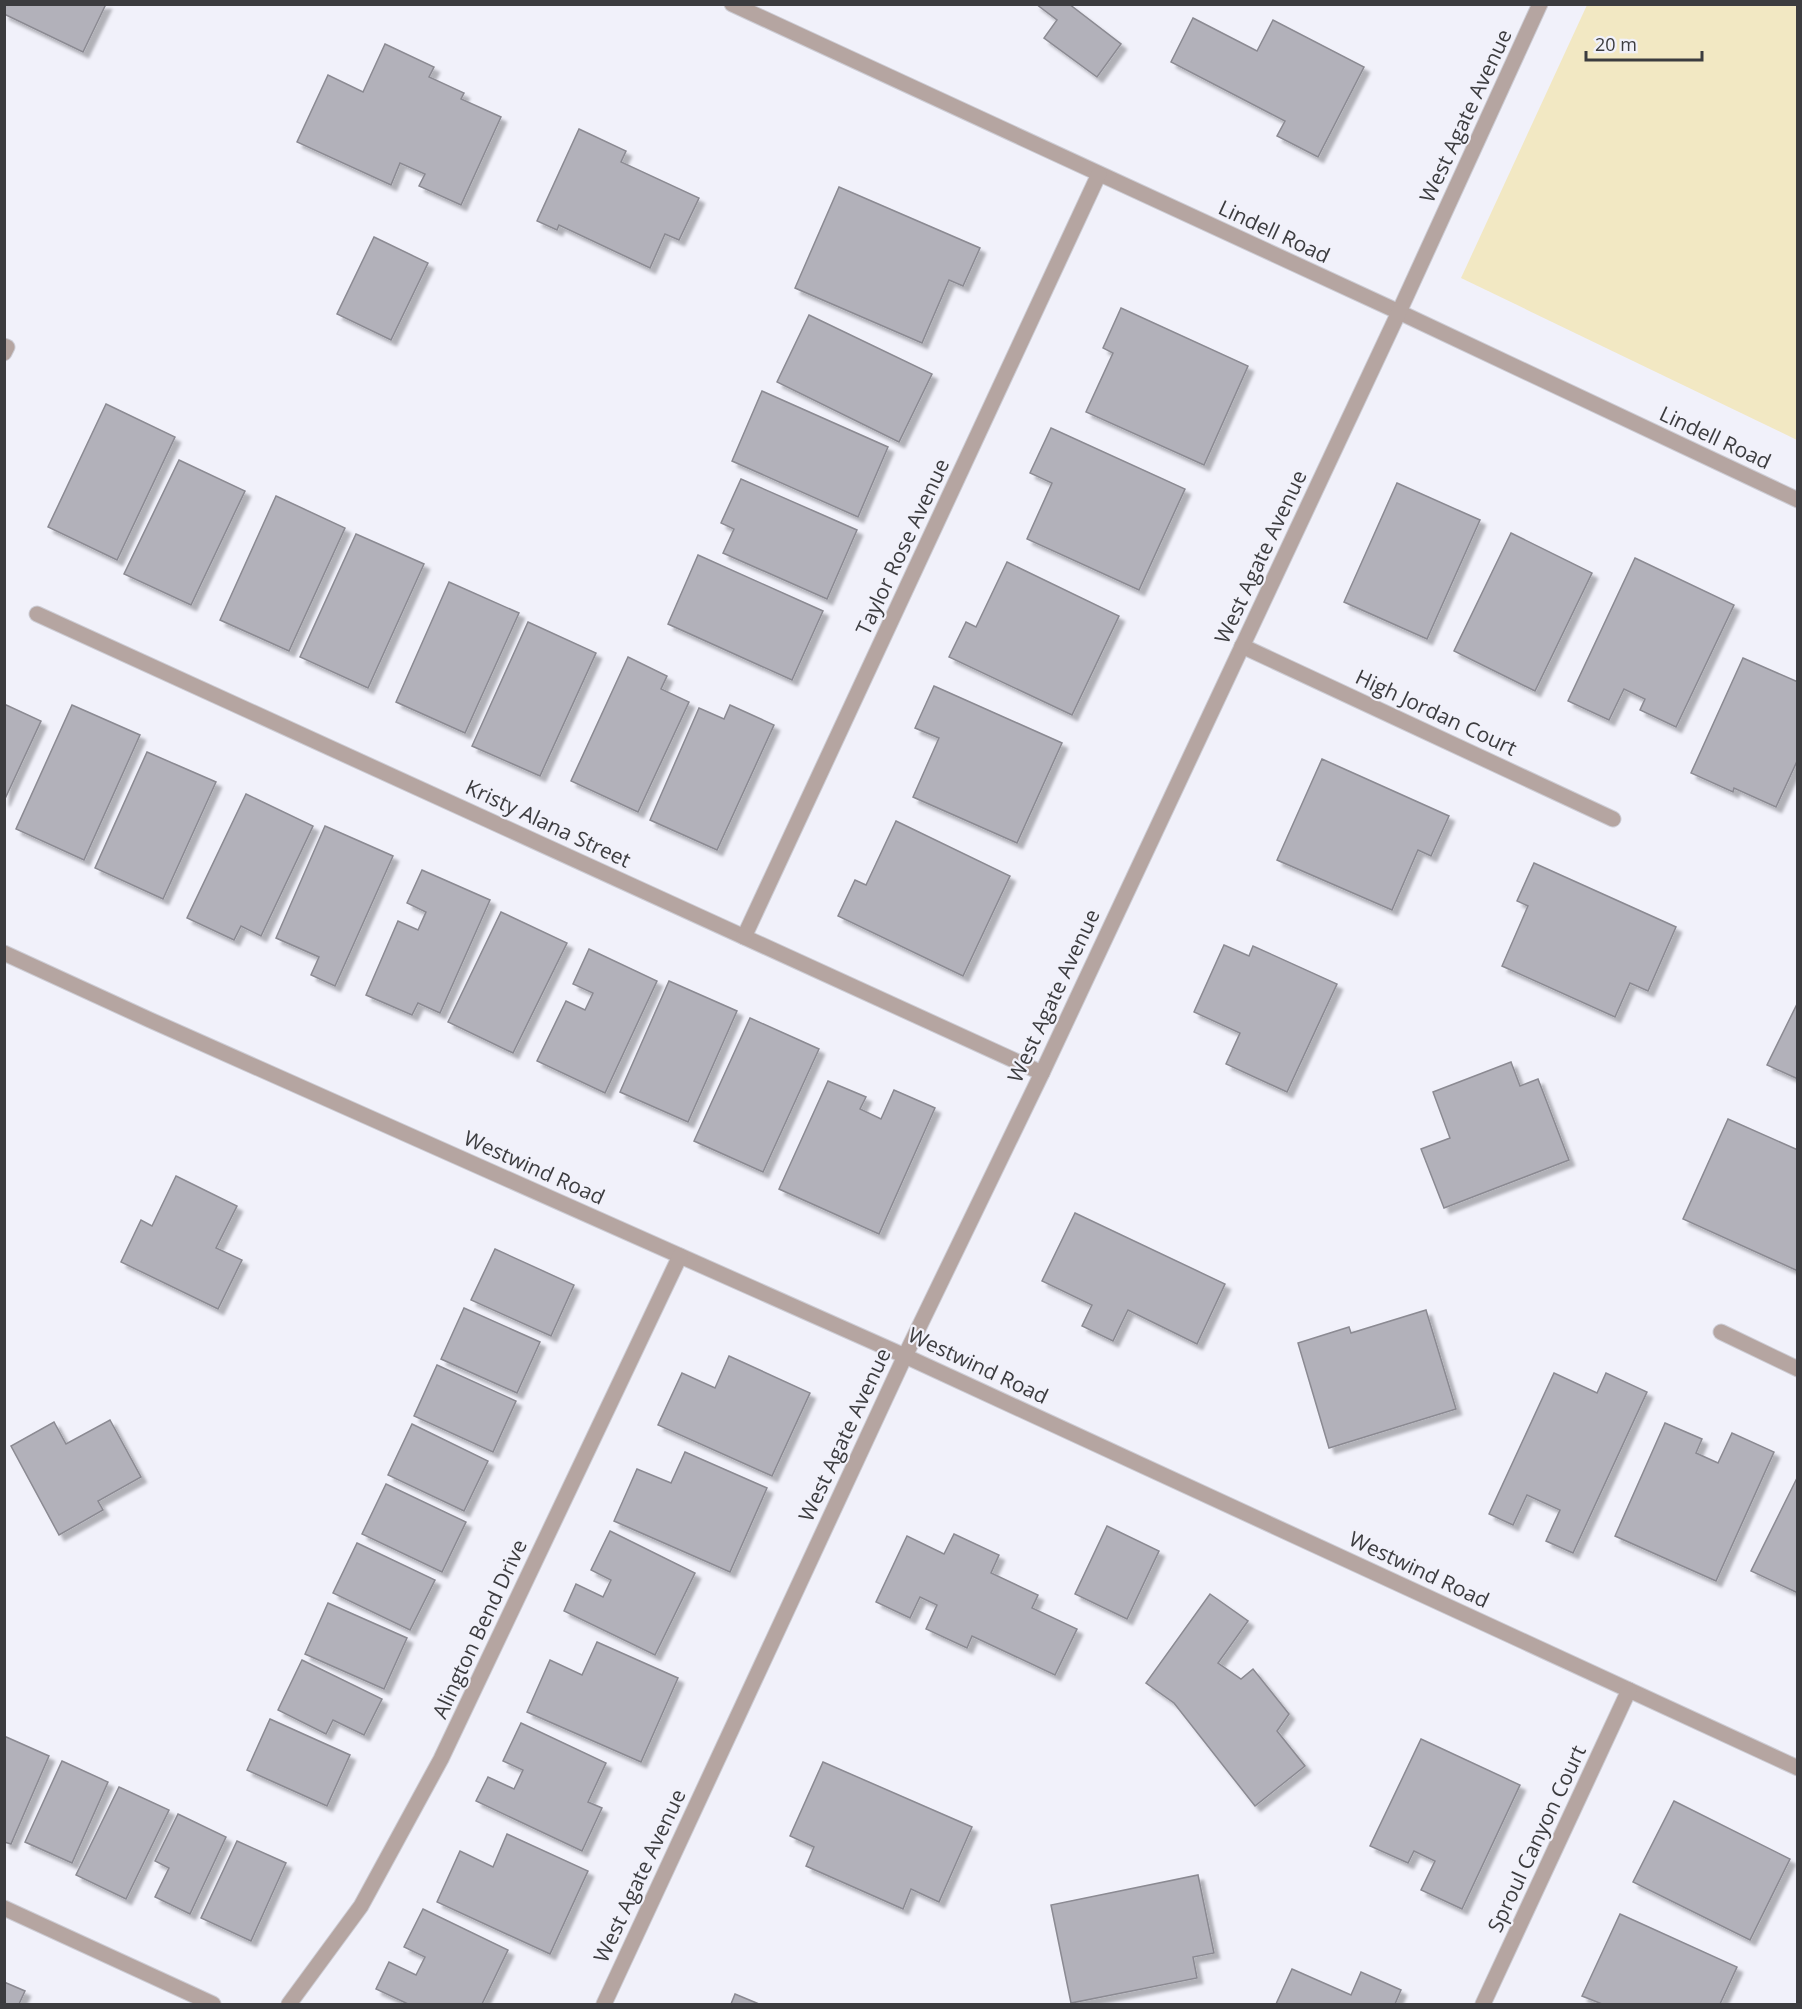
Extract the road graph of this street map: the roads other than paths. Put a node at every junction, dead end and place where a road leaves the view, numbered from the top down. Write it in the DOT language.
graph roads {
  1 [pos="732,4"];
  2 [pos="1540,4"];
  3 [pos="1099,174"];
  4 [pos="1400,312"];
  5 [pos="4,346"];
  6 [pos="4,353"];
  7 [pos="1797,500"];
  8 [pos="37,615"];
  9 [pos="1242,646"];
  10 [pos="1613,819"];
  11 [pos="744,937"];
  12 [pos="4,953"];
  13 [pos="1041,1072"];
  14 [pos="680,1256"];
  15 [pos="1721,1332"];
  16 [pos="905,1356"];
  17 [pos="1797,1369"];
  18 [pos="1629,1690"];
  19 [pos="1797,1768"];
  20 [pos="4,1908"];
  21 [pos="213,2004"];
  22 [pos="289,2004"];
  23 [pos="604,2004"];
  24 [pos="1484,2004"];
  1 -- 3 [label="street, Lindell Road"];
  2 -- 4 [label="street, West Agate Avenue"];
  3 -- 4 [label="street, Lindell Road"];
  3 -- 11 [label="street, Taylor Rose Avenue"];
  4 -- 7 [label="street, Lindell Road"];
  4 -- 9 [label="street, West Agate Avenue"];
  5 -- 6 [label="street"];
  8 -- 11 [label="street, Kristy Alana Street"];
  9 -- 10 [label="street, High Jordan Court"];
  9 -- 13 [label="street, West Agate Avenue"];
  11 -- 13 [label="street, Kristy Alana Street"];
  12 -- 14 [label="street, Westwind Road"];
  13 -- 16 [label="street, West Agate Avenue"];
  14 -- 16 [label="street, Westwind Road"];
  14 -- 22 [label="street, Alington Bend Drive"];
  15 -- 17 [label="street"];
  16 -- 18 [label="street, Westwind Road"];
  16 -- 23 [label="street, West Agate Avenue"];
  18 -- 19 [label="street, Westwind Road"];
  18 -- 24 [label="street, Sproul Canyon Court"];
  20 -- 21 [label="street"];
}
